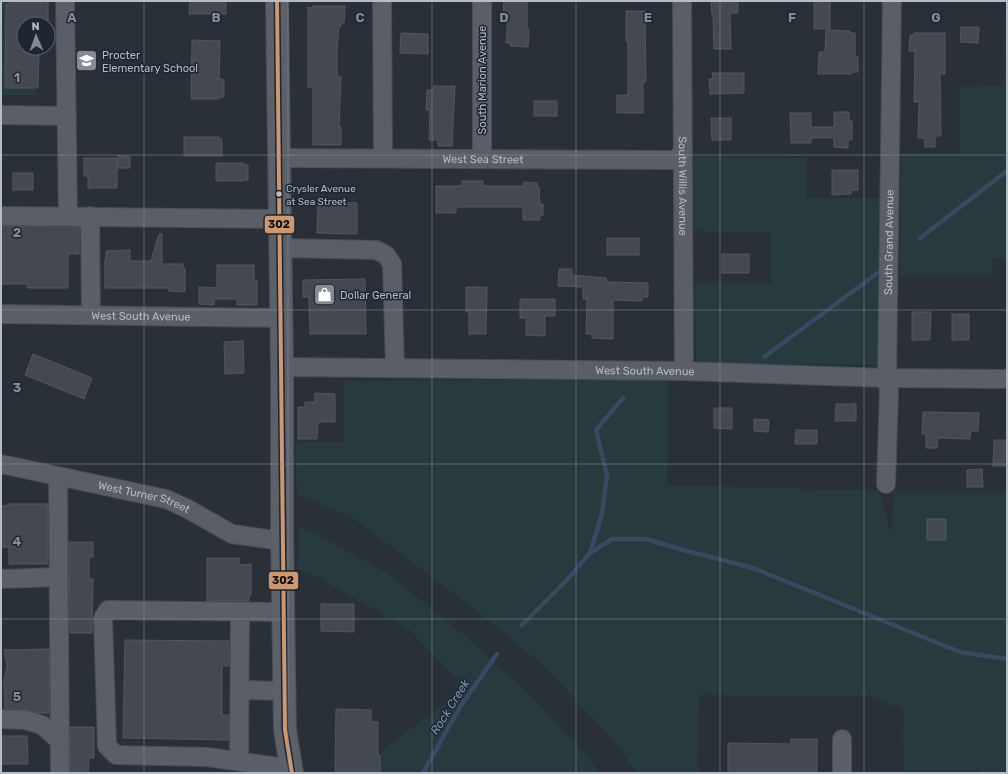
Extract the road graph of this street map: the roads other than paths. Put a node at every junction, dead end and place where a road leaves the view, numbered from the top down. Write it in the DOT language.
graph roads {
  1 [pos="66,1"];
  2 [pos="277,1"];
  3 [pos="382,1"];
  4 [pos="482,1"];
  5 [pos="682,1"];
  6 [pos="892,1"];
  7 [pos="1,115"];
  8 [pos="67,116"];
  9 [pos="683,151"];
  10 [pos="279,158"];
  11 [pos="383,158"];
  12 [pos="482,159"];
  13 [pos="1,216"];
  14 [pos="68,216"];
  15 [pos="90,216"];
  16 [pos="280,219"];
  17 [pos="280,248"];
  18 [pos="1,314"];
  19 [pos="91,315"];
  20 [pos="281,318"];
  21 [pos="282,367"];
  22 [pos="395,368"];
  23 [pos="684,372"];
  24 [pos="887,378"];
  25 [pos="1007,379"];
  26 [pos="1,464"];
  27 [pos="58,476"];
  28 [pos="886,484"];
  29 [pos="282,541"];
  30 [pos="59,577"];
  31 [pos="1,579"];
  32 [pos="240,612"];
  33 [pos="283,612"];
  34 [pos="240,690"];
  35 [pos="284,691"];
  36 [pos="1,719"];
  37 [pos="842,740"];
  38 [pos="60,741"];
  39 [pos="240,762"];
  40 [pos="283,771"];
  41 [pos="60,773"];
  42 [pos="842,773"];
  1 -- 8 [label="street"];
  2 -- 10 [label="main road"];
  3 -- 11 [label="street"];
  4 -- 12 [label="street, South Marion Avenue"];
  5 -- 9 [label="street, South Willis Avenue"];
  6 -- 24 [label="street, South Grand Avenue"];
  7 -- 8 [label="street"];
  8 -- 14 [label="street"];
  9 -- 12 [label="street, West Sea Street"];
  9 -- 23 [label="street, South Willis Avenue"];
  10 -- 11 [label="street, West Sea Street"];
  10 -- 16 [label="main road"];
  11 -- 12 [label="street, West Sea Street"];
  13 -- 14 [label="street"];
  14 -- 15 [label="street"];
  15 -- 16 [label="street"];
  15 -- 19 [label="street"];
  16 -- 17 [label="main road"];
  17 -- 20 [label="main road"];
  17 -- 22 [label="street"];
  18 -- 19 [label="street, West South Avenue"];
  19 -- 20 [label="street, West South Avenue"];
  20 -- 21 [label="main road"];
  21 -- 22 [label="street, West South Avenue"];
  21 -- 29 [label="main road"];
  22 -- 23 [label="street, West South Avenue"];
  23 -- 24 [label="street, West South Avenue"];
  24 -- 25 [label="street, West South Avenue"];
  24 -- 28 [label="street, South Grand Avenue"];
  26 -- 27 [label="street, West Turner Street"];
  27 -- 29 [label="street, West Turner Street"];
  27 -- 30 [label="street"];
  29 -- 33 [label="main road"];
  30 -- 31 [label="street"];
  30 -- 38 [label="street"];
  32 -- 33 [label="street"];
  32 -- 34 [label="street"];
  32 -- 39 [label="street"];
  33 -- 35 [label="main road"];
  34 -- 35 [label="street"];
  34 -- 39 [label="street"];
  35 -- 40 [label="main road"];
  36 -- 38 [label="street"];
  37 -- 42 [label="street"];
  38 -- 41 [label="street"];
  39 -- 40 [label="street"];
}
